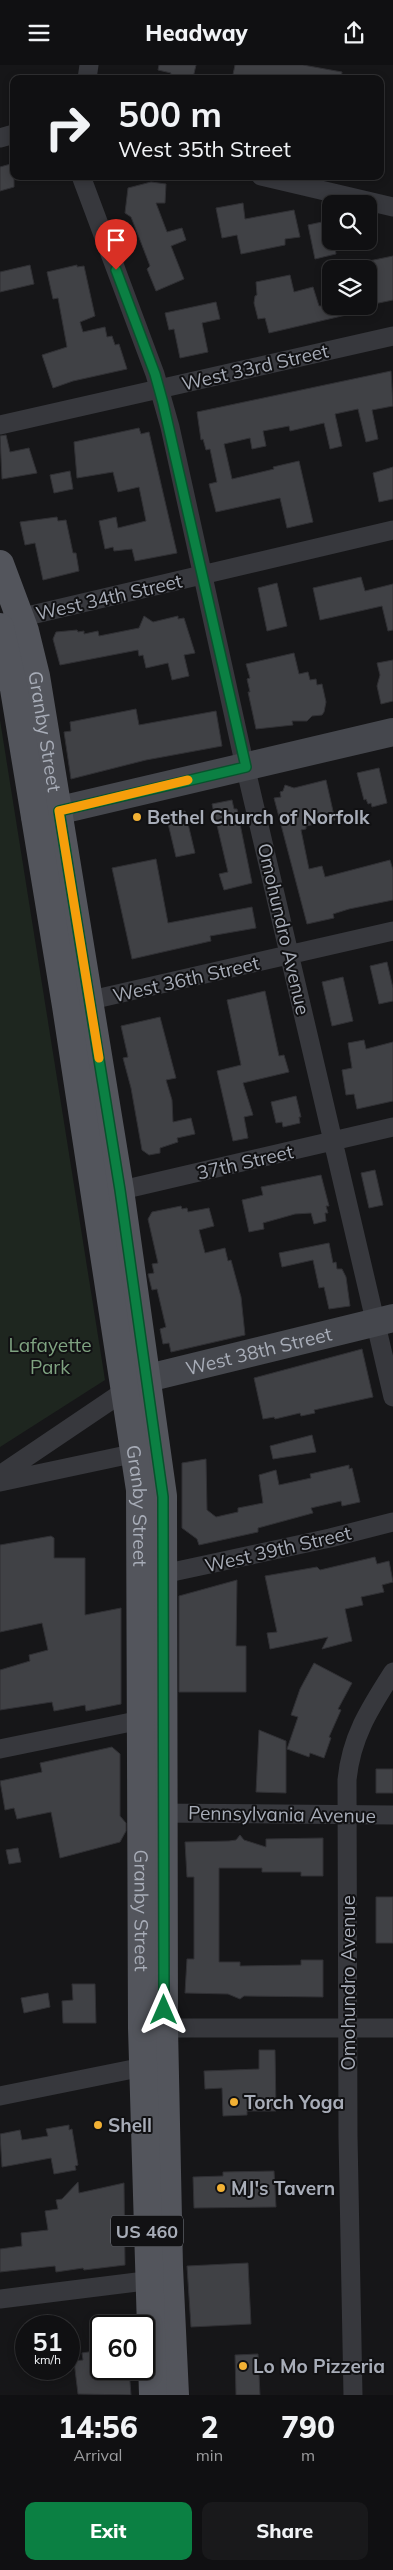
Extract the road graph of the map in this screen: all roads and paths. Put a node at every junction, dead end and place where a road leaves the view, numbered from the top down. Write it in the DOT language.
graph roads {
  1 [pos="82,180"];
  2 [pos="278,180"];
  3 [pos="393,207"];
  4 [pos="393,335"];
  5 [pos="160,389"];
  6 [pos="0,425"];
  7 [pos="393,530"];
  8 [pos="0,564"];
  9 [pos="202,575"];
  10 [pos="7,622"];
  11 [pos="393,732"];
  12 [pos="246,767"];
  13 [pos="47,814"];
  14 [pos="393,931"];
  15 [pos="290,954"];
  16 [pos="78,1003"];
  17 [pos="393,1127"];
  18 [pos="332,1142"];
  19 [pos="109,1193"];
  20 [pos="384,1320"];
  21 [pos="137,1384"];
  22 [pos="393,1397"];
  23 [pos="136,1453"];
  24 [pos="0,1475"];
  25 [pos="0,1482"];
  26 [pos="393,1522"];
  27 [pos="164,1574"];
  28 [pos="393,1672"];
  29 [pos="141,1720"];
  30 [pos="0,1749"];
  31 [pos="153,1813"];
  32 [pos="347,1814"];
  33 [pos="393,1815"];
  34 [pos="153,2028"];
  35 [pos="348,2028"];
  36 [pos="393,2028"];
  37 [pos="154,2065"];
  38 [pos="0,2096"];
  39 [pos="159,2280"];
  40 [pos="0,2299"];
  41 [pos="153,2395"];
  42 [pos="175,2395"];
  43 [pos="353,2395"];
  1 -- 5 [label="street, Omohundro Avenue"];
  2 -- 3 [label="street"];
  4 -- 5 [label="street, West 33rd Street"];
  5 -- 6 [label="street, West 33rd Street"];
  5 -- 9 [label="street, Omohundro Avenue"];
  7 -- 9 [label="street, West 34th Street"];
  8 -- 10 [label="main road, Granby Street / US 460"];
  9 -- 10 [label="street, West 34th Street"];
  9 -- 12 [label="street, Omohundro Avenue"];
  10 -- 13 [label="main road, Granby Street / US 460"];
  11 -- 12 [label="street"];
  12 -- 13 [label="street"];
  12 -- 15 [label="street, Omohundro Avenue"];
  13 -- 16 [label="main road, Granby Street / US 460"];
  14 -- 15 [label="street, West 36th Street"];
  15 -- 16 [label="street, West 36th Street"];
  15 -- 18 [label="street, Omohundro Avenue"];
  16 -- 19 [label="main road, Granby Street / US 460"];
  17 -- 18 [label="street, 37th Street"];
  18 -- 19 [label="street, 37th Street"];
  18 -- 20 [label="street, Omohundro Avenue"];
  19 -- 21 [label="main road, Granby Street / US 460"];
  20 -- 21 [label="street, West 38th Street"];
  20 -- 22 [label="street, Omohundro Avenue"];
  21 -- 23 [label="main road, Granby Street / US 460"];
  21 -- 24 [label="street"];
  21 -- 27 [label="main road, Granby Street / US 460"];
  23 -- 25 [label="street"];
  23 -- 29 [label="main road, Granby Street / US 460"];
  26 -- 27 [label="street, West 39th Street"];
  27 -- 31 [label="main road, Granby Street / US 460"];
  28 -- 32 [label="street, Omohundro Avenue"];
  29 -- 30 [label="street"];
  29 -- 31 [label="main road, Granby Street / US 460"];
  31 -- 32 [label="street, Pennsylvania Avenue"];
  31 -- 34 [label="main road, Granby Street / US 460"];
  32 -- 33 [label="street, Pennsylvania Avenue"];
  32 -- 35 [label="street, Omohundro Avenue"];
  34 -- 35 [label="street"];
  34 -- 37 [label="main road, Granby Street / US 460"];
  35 -- 36 [label="street"];
  35 -- 43 [label="street, Omohundro Avenue"];
  37 -- 38 [label="street"];
  37 -- 39 [label="main road, Granby Street / US 460"];
  39 -- 40 [label="street"];
  39 -- 41 [label="main road, Granby Street / US 460"];
  39 -- 42 [label="main road, Granby Street / US 460"];
}
